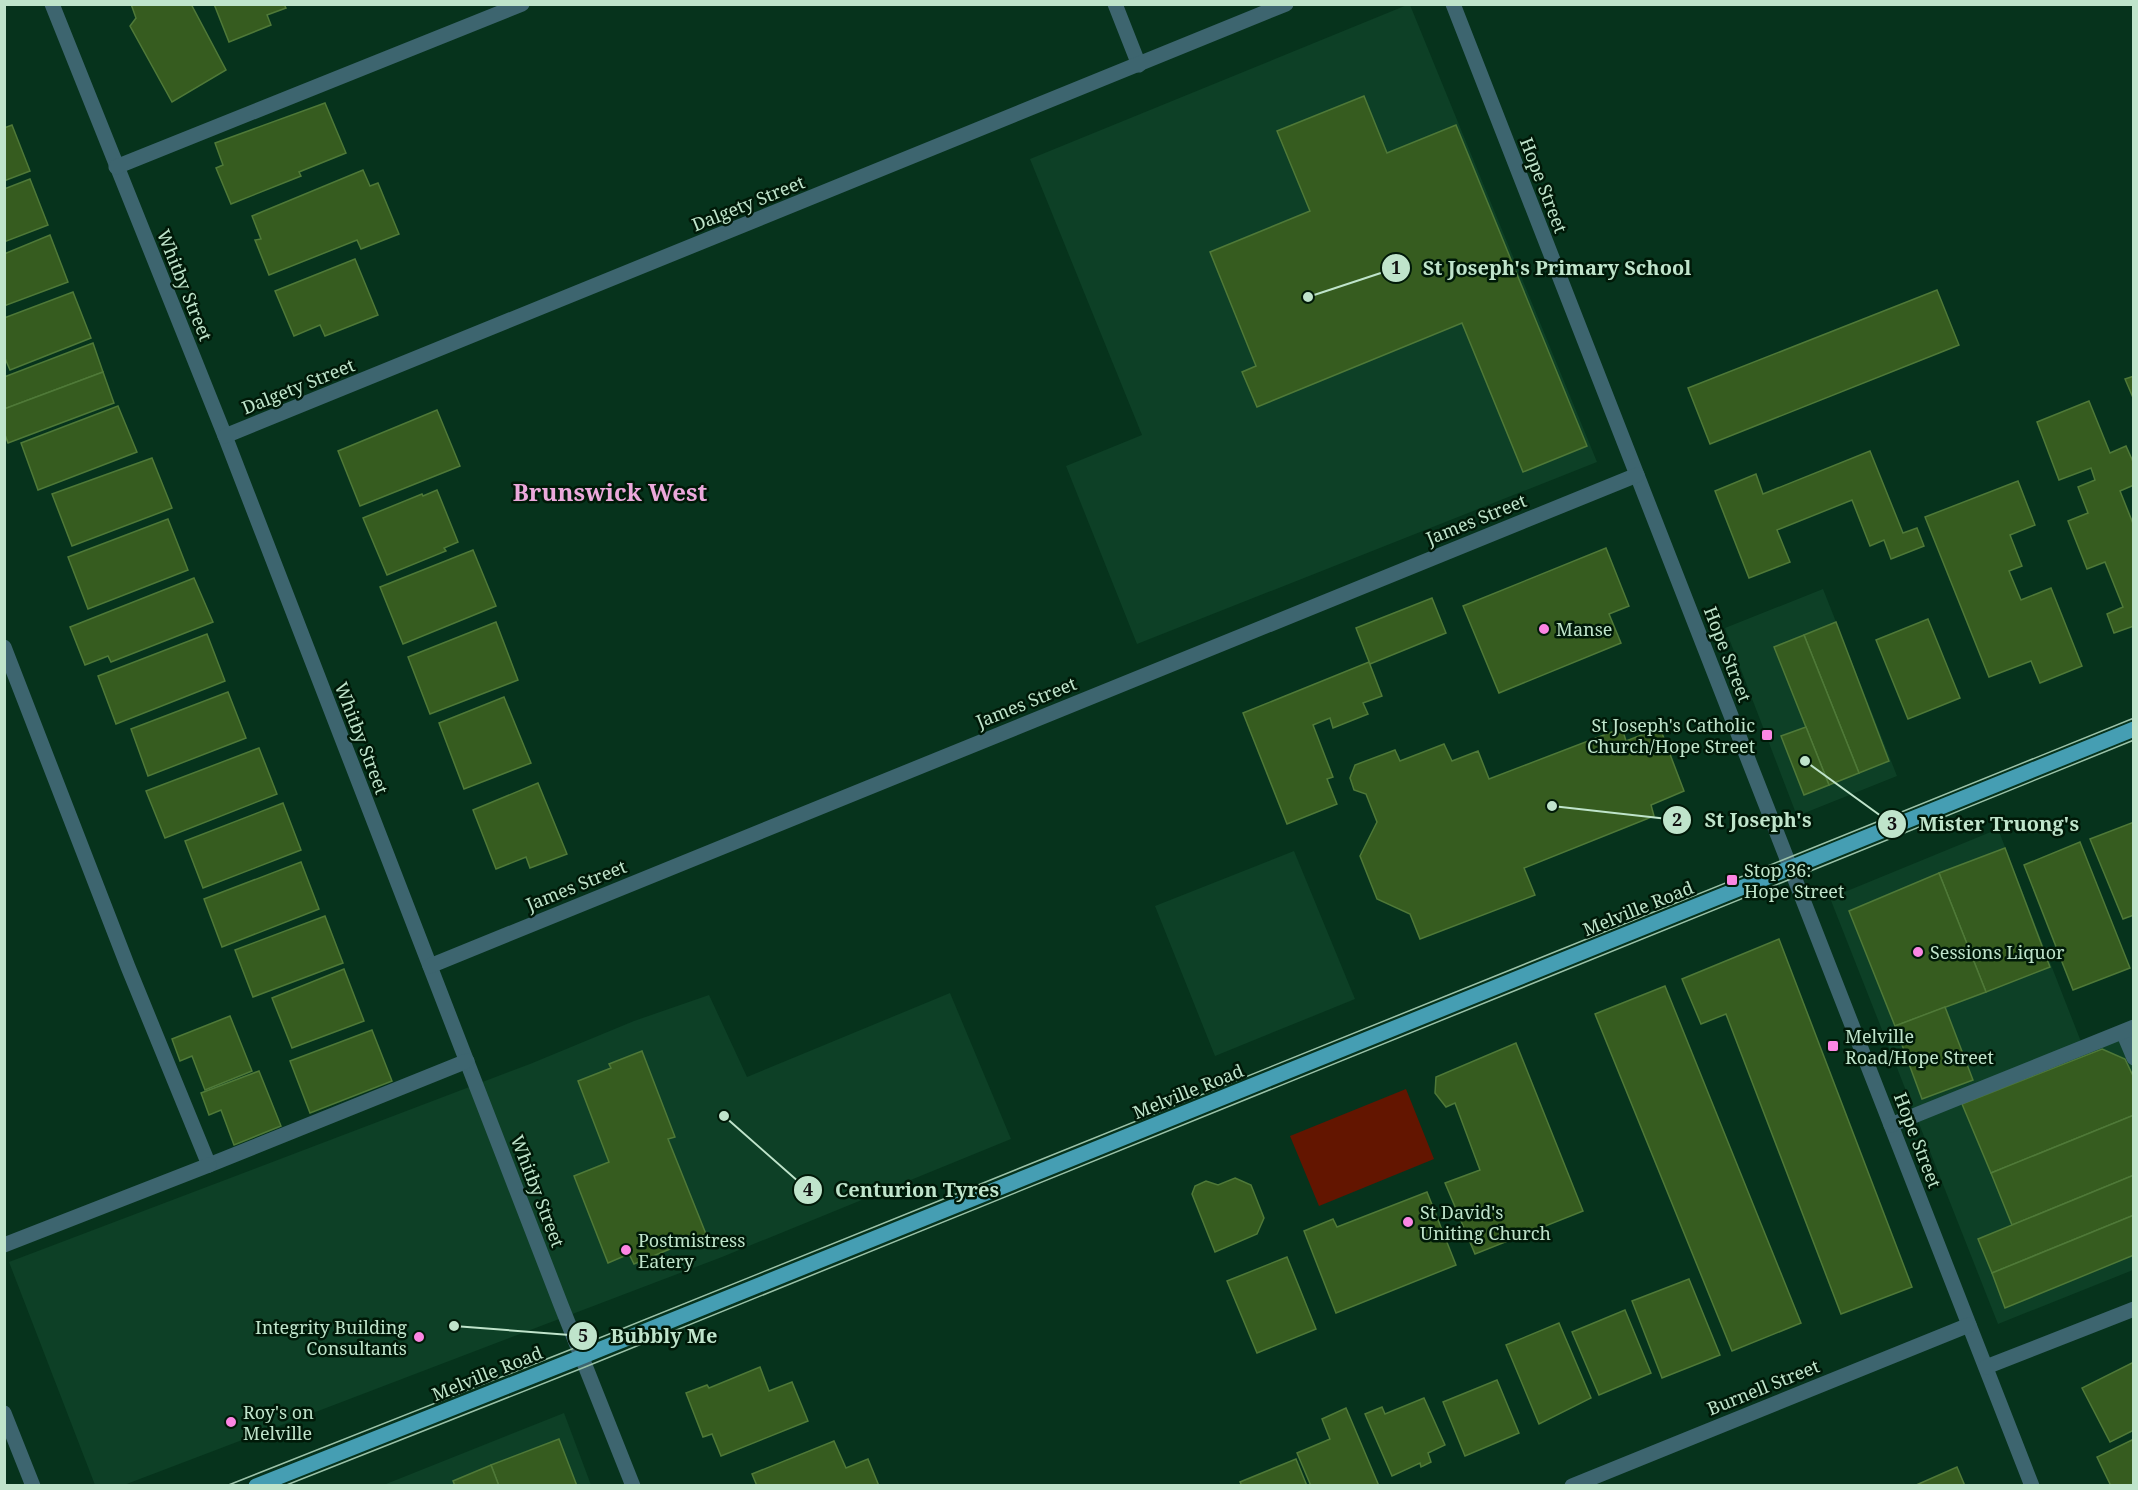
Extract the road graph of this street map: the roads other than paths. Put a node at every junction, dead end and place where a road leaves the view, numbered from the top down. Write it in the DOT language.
graph roads {
  1 [pos="52,4"];
  2 [pos="522,4"];
  3 [pos="1114,4"];
  4 [pos="1286,4"];
  5 [pos="1453,4"];
  6 [pos="1139,65"];
  7 [pos="116,167"];
  8 [pos="225,436"];
  9 [pos="1637,475"];
  10 [pos="4,647"];
  11 [pos="2133,729"];
  12 [pos="1790,868"];
  13 [pos="430,966"];
  14 [pos="2128,1030"];
  15 [pos="2133,1058"];
  16 [pos="467,1061"];
  17 [pos="1891,1125"];
  18 [pos="209,1165"];
  19 [pos="4,1245"];
  20 [pos="2133,1309"];
  21 [pos="1969,1325"];
  22 [pos="581,1357"];
  23 [pos="1986,1367"];
  24 [pos="4,1413"];
  25 [pos="33,1485"];
  26 [pos="256,1485"];
  27 [pos="633,1485"];
  28 [pos="1572,1485"];
  29 [pos="2032,1485"];
  1 -- 7 [label="street, Whitby Street"];
  2 -- 7 [label="street"];
  3 -- 6 [label="street"];
  4 -- 6 [label="street, Dalgety Street"];
  5 -- 9 [label="street, Hope Street"];
  6 -- 8 [label="street, Dalgety Street"];
  7 -- 8 [label="street, Whitby Street"];
  8 -- 13 [label="street, Whitby Street"];
  9 -- 12 [label="street, Hope Street"];
  9 -- 13 [label="street, James Street"];
  10 -- 18 [label="street"];
  11 -- 12 [label="main road, Melville Road"];
  12 -- 17 [label="street, Hope Street"];
  12 -- 22 [label="main road, Melville Road"];
  13 -- 16 [label="street, Whitby Street"];
  14 -- 15 [label="street"];
  14 -- 17 [label="street"];
  16 -- 18 [label="street"];
  16 -- 22 [label="street, Whitby Street"];
  17 -- 21 [label="street, Hope Street"];
  18 -- 19 [label="street"];
  20 -- 23 [label="street"];
  21 -- 23 [label="street, Hope Street"];
  21 -- 28 [label="street, Burnell Street"];
  22 -- 26 [label="main road, Melville Road"];
  22 -- 27 [label="street, Whitby Street"];
  23 -- 29 [label="street, Hope Street"];
  24 -- 25 [label="street"];
}
